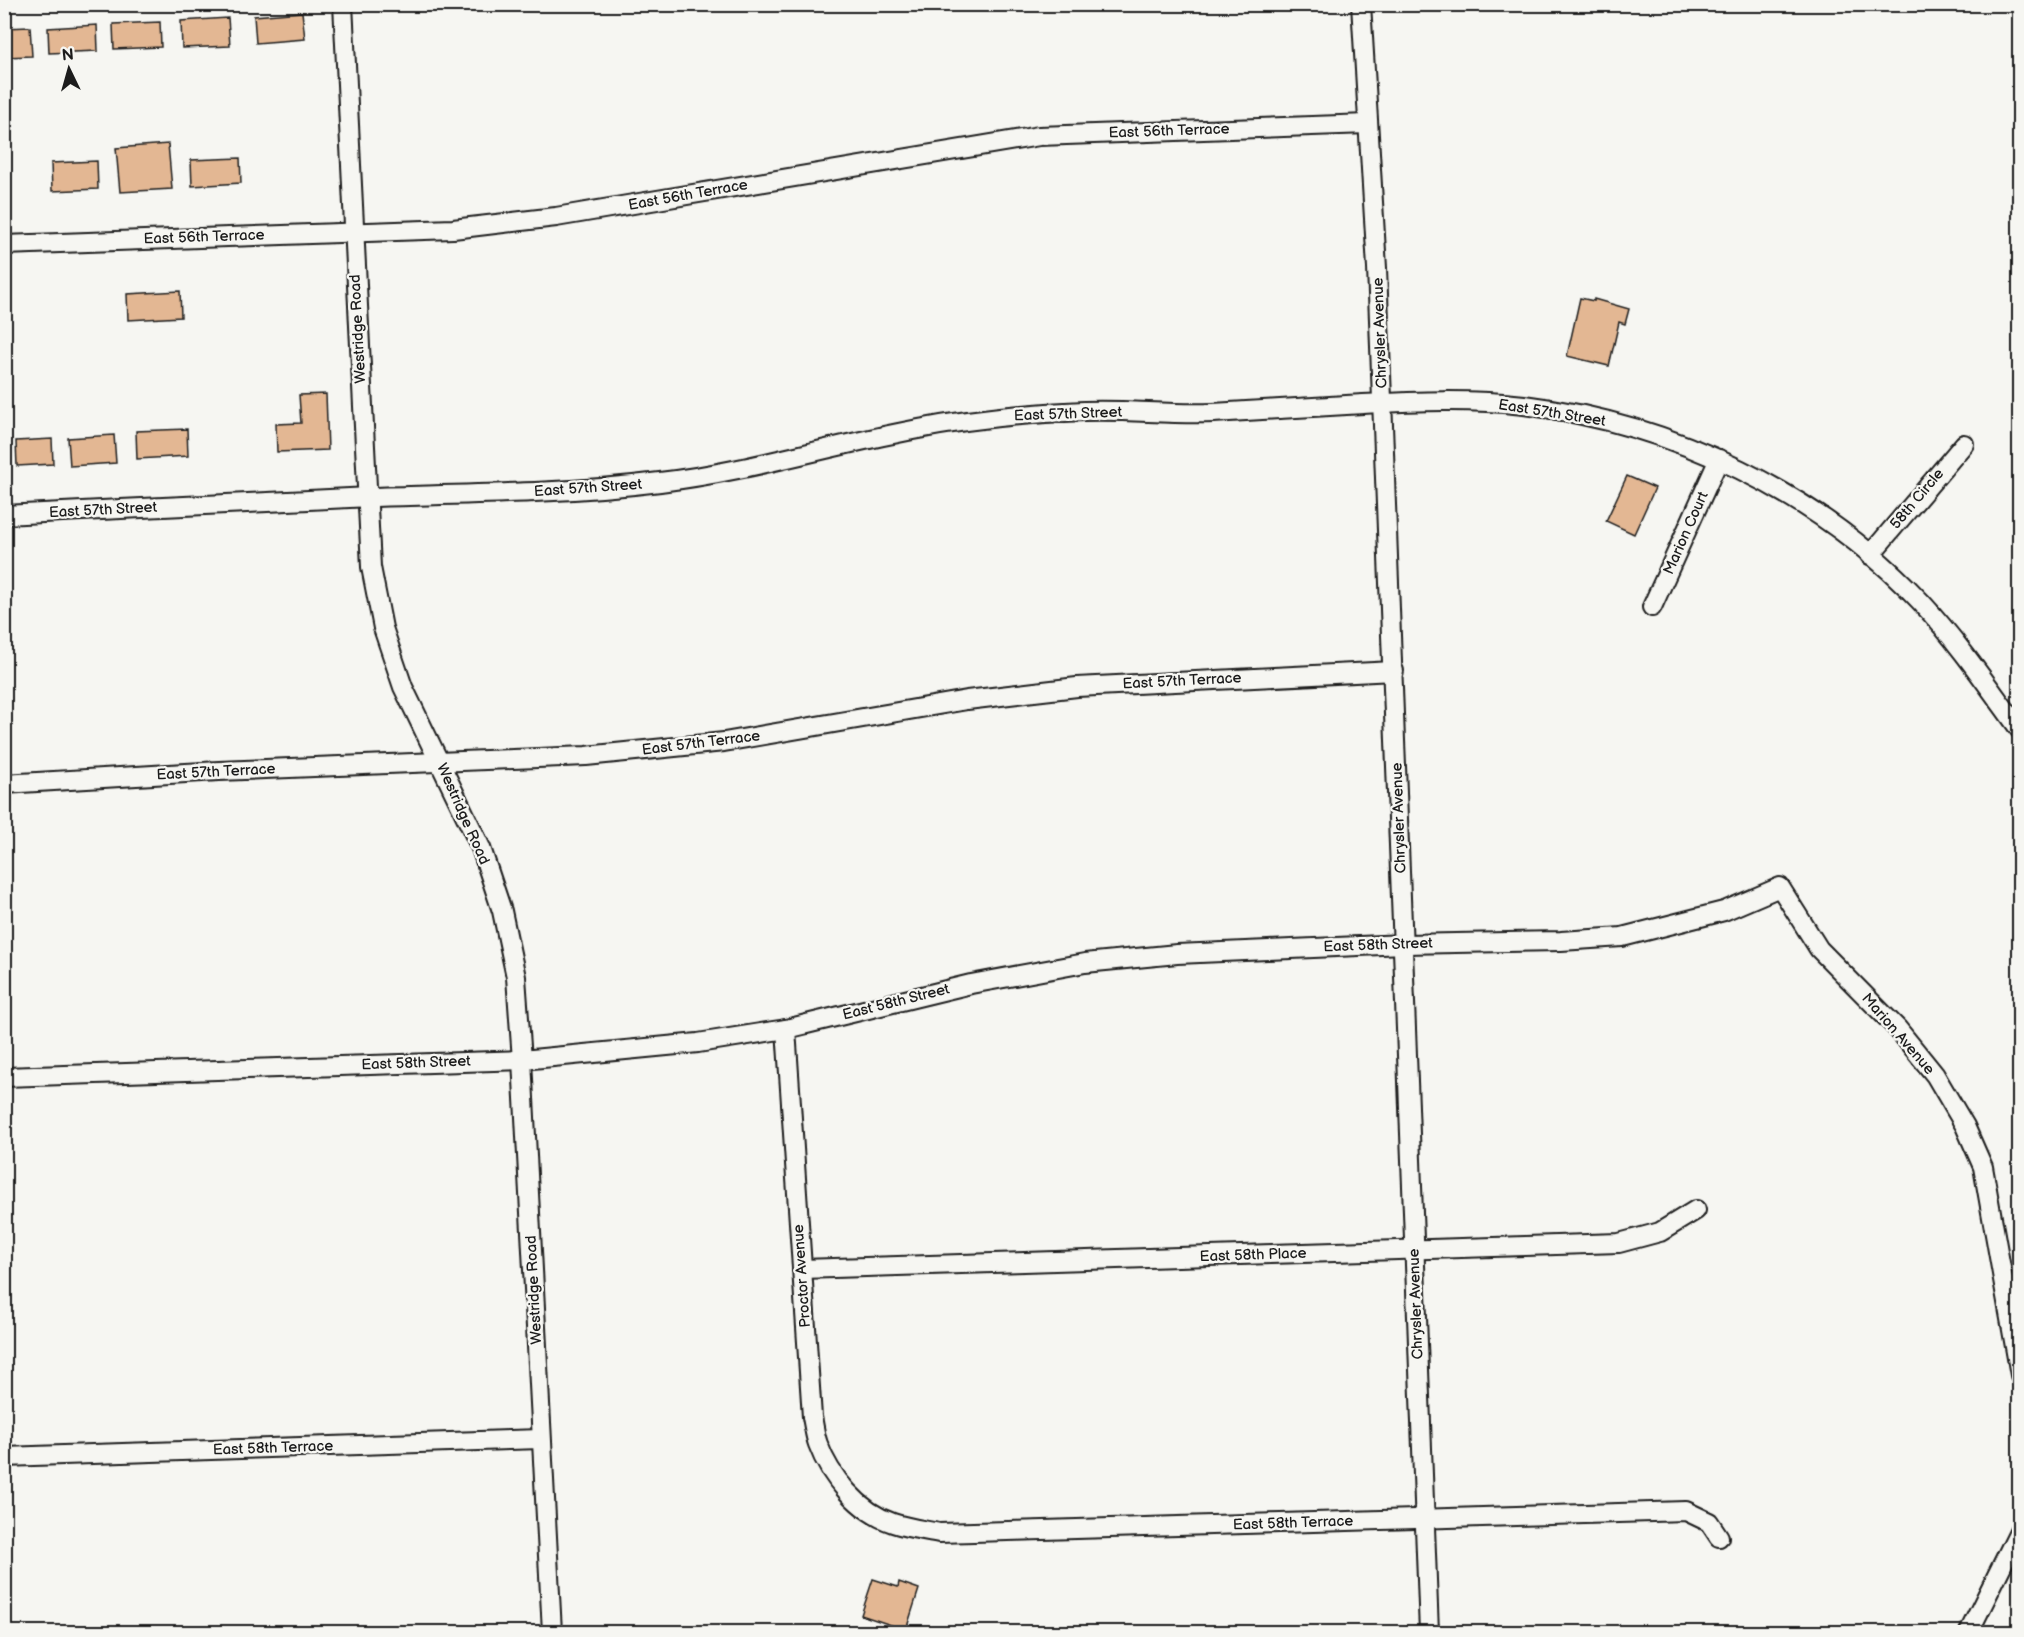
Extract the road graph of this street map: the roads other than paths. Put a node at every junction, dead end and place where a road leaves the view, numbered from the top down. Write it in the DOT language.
graph roads {
  1 [pos="343,4"];
  2 [pos="1361,4"];
  3 [pos="1368,124"];
  4 [pos="354,231"];
  5 [pos="4,245"];
  6 [pos="1383,403"];
  7 [pos="1964,444"];
  8 [pos="1719,459"];
  9 [pos="366,498"];
  10 [pos="4,515"];
  11 [pos="1870,555"];
  12 [pos="1652,607"];
  13 [pos="1394,671"];
  14 [pos="2019,730"];
  15 [pos="439,762"];
  16 [pos="4,784"];
  17 [pos="1780,887"];
  18 [pos="1404,944"];
  19 [pos="786,1029"];
  20 [pos="522,1060"];
  21 [pos="4,1077"];
  22 [pos="1696,1210"];
  23 [pos="1414,1250"];
  24 [pos="802,1269"];
  25 [pos="2019,1375"];
  26 [pos="542,1439"];
  27 [pos="4,1457"];
  28 [pos="864,1506"];
  29 [pos="1424,1519"];
  30 [pos="2019,1529"];
  31 [pos="1719,1537"];
  32 [pos="552,1632"];
  33 [pos="1429,1632"];
  34 [pos="1969,1632"];
  1 -- 4 [label="street, Westridge Road"];
  2 -- 3 [label="street, Chrysler Avenue"];
  3 -- 4 [label="street, East 56th Terrace"];
  3 -- 6 [label="street, Chrysler Avenue"];
  4 -- 5 [label="street, East 56th Terrace"];
  4 -- 9 [label="street, Westridge Road"];
  6 -- 8 [label="street, East 57th Street"];
  6 -- 9 [label="street, East 57th Street"];
  6 -- 13 [label="street, Chrysler Avenue"];
  7 -- 11 [label="street, 58th Circle"];
  8 -- 11 [label="street, East 57th Street"];
  8 -- 12 [label="street, Marion Court"];
  9 -- 10 [label="street, East 57th Street"];
  9 -- 15 [label="street, Westridge Road"];
  11 -- 14 [label="street, East 57th Street"];
  13 -- 15 [label="street, East 57th Terrace"];
  13 -- 18 [label="street, Chrysler Avenue"];
  15 -- 16 [label="street, East 57th Terrace"];
  15 -- 20 [label="street, Westridge Road"];
  17 -- 18 [label="street, East 58th Street"];
  17 -- 25 [label="street, Marion Avenue"];
  18 -- 19 [label="street, East 58th Street"];
  18 -- 23 [label="street, Chrysler Avenue"];
  19 -- 20 [label="street, East 58th Street"];
  19 -- 24 [label="street, Proctor Avenue"];
  20 -- 21 [label="street, East 58th Street"];
  20 -- 26 [label="street, Westridge Road"];
  22 -- 23 [label="street, East 58th Place"];
  23 -- 24 [label="street, East 58th Place"];
  23 -- 29 [label="street, Chrysler Avenue"];
  24 -- 28 [label="street, Proctor Avenue"];
  26 -- 27 [label="street, East 58th Terrace"];
  26 -- 32 [label="street, Westridge Road"];
  28 -- 29 [label="street, East 58th Terrace"];
  29 -- 31 [label="street, East 58th Terrace"];
  29 -- 33 [label="street, Chrysler Avenue"];
  30 -- 34 [label="street"];
}
